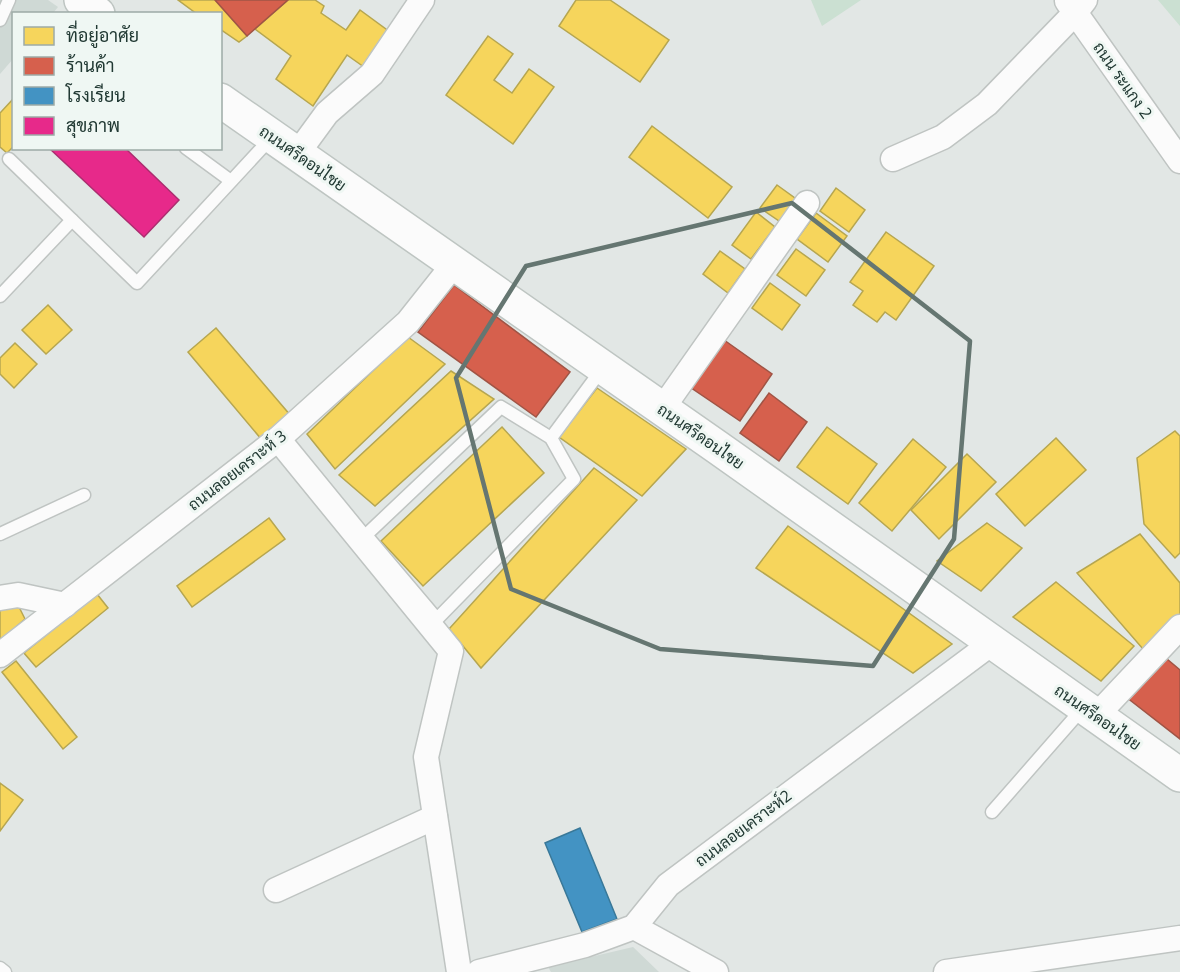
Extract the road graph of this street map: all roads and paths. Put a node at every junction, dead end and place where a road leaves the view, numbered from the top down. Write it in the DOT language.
graph roads {
  1 [pos="9,0"];
  2 [pos="422,0"];
  3 [pos="1076,4"];
  4 [pos="0,20"];
  5 [pos="222,101"];
  6 [pos="285,145"];
  7 [pos="189,150"];
  8 [pos="9,159"];
  9 [pos="893,159"];
  10 [pos="1180,161"];
  11 [pos="231,181"];
  12 [pos="807,203"];
  13 [pos="72,220"];
  14 [pos="454,264"];
  15 [pos="0,296"];
  16 [pos="603,368"];
  17 [pos="662,409"];
  18 [pos="278,438"];
  19 [pos="551,438"];
  20 [pos="84,495"];
  21 [pos="0,534"];
  22 [pos="0,598"];
  23 [pos="65,605"];
  24 [pos="1180,627"];
  25 [pos="992,643"];
  26 [pos="0,655"];
  27 [pos="1090,711"];
  28 [pos="1180,775"];
  29 [pos="992,812"];
  30 [pos="435,817"];
  31 [pos="276,890"];
  32 [pos="634,927"];
  33 [pos="1180,938"];
  34 [pos="0,968"];
  35 [pos="5,972"];
  36 [pos="459,972"];
  37 [pos="479,972"];
  38 [pos="716,972"];
  39 [pos="946,972"];
  1 -- 4 [label="lane"];
  2 -- 6 [label="street"];
  3 -- 9 [label="street"];
  3 -- 10 [label="street, ถนน ระแกง 2"];
  5 -- 6 [label="street, ถนนศรีดอนไชย"];
  6 -- 11 [label="lane"];
  6 -- 14 [label="street, ถนนศรีดอนไชย"];
  7 -- 11 [label="lane"];
  8 -- 13 [label="lane"];
  11 -- 13 [label="lane"];
  12 -- 17 [label="street"];
  13 -- 15 [label="lane"];
  14 -- 16 [label="street, ถนนศรีดอนไชย"];
  14 -- 18 [label="street, ถนนลอยเคราะห์ 3"];
  16 -- 17 [label="street, ถนนศรีดอนไชย"];
  16 -- 19 [label="lane"];
  17 -- 25 [label="street, ถนนศรีดอนไชย"];
  18 -- 23 [label="street, ถนนลอยเคราะห์ 3"];
  18 -- 30 [label="street"];
  19 -- 19 [label="lane"];
  20 -- 21 [label="lane"];
  22 -- 23 [label="street"];
  23 -- 26 [label="street, ถนนลอยเคราะห์ 3"];
  24 -- 27 [label="street"];
  25 -- 27 [label="street, ถนนศรีดอนไชย"];
  25 -- 32 [label="street, ถนนลอยเคราะห์2"];
  27 -- 28 [label="street, ถนนศรีดอนไชย"];
  27 -- 29 [label="lane"];
  30 -- 31 [label="street"];
  30 -- 36 [label="street"];
  32 -- 37 [label="street"];
  32 -- 38 [label="street"];
  33 -- 39 [label="street"];
  34 -- 35 [label="lane"];
}
